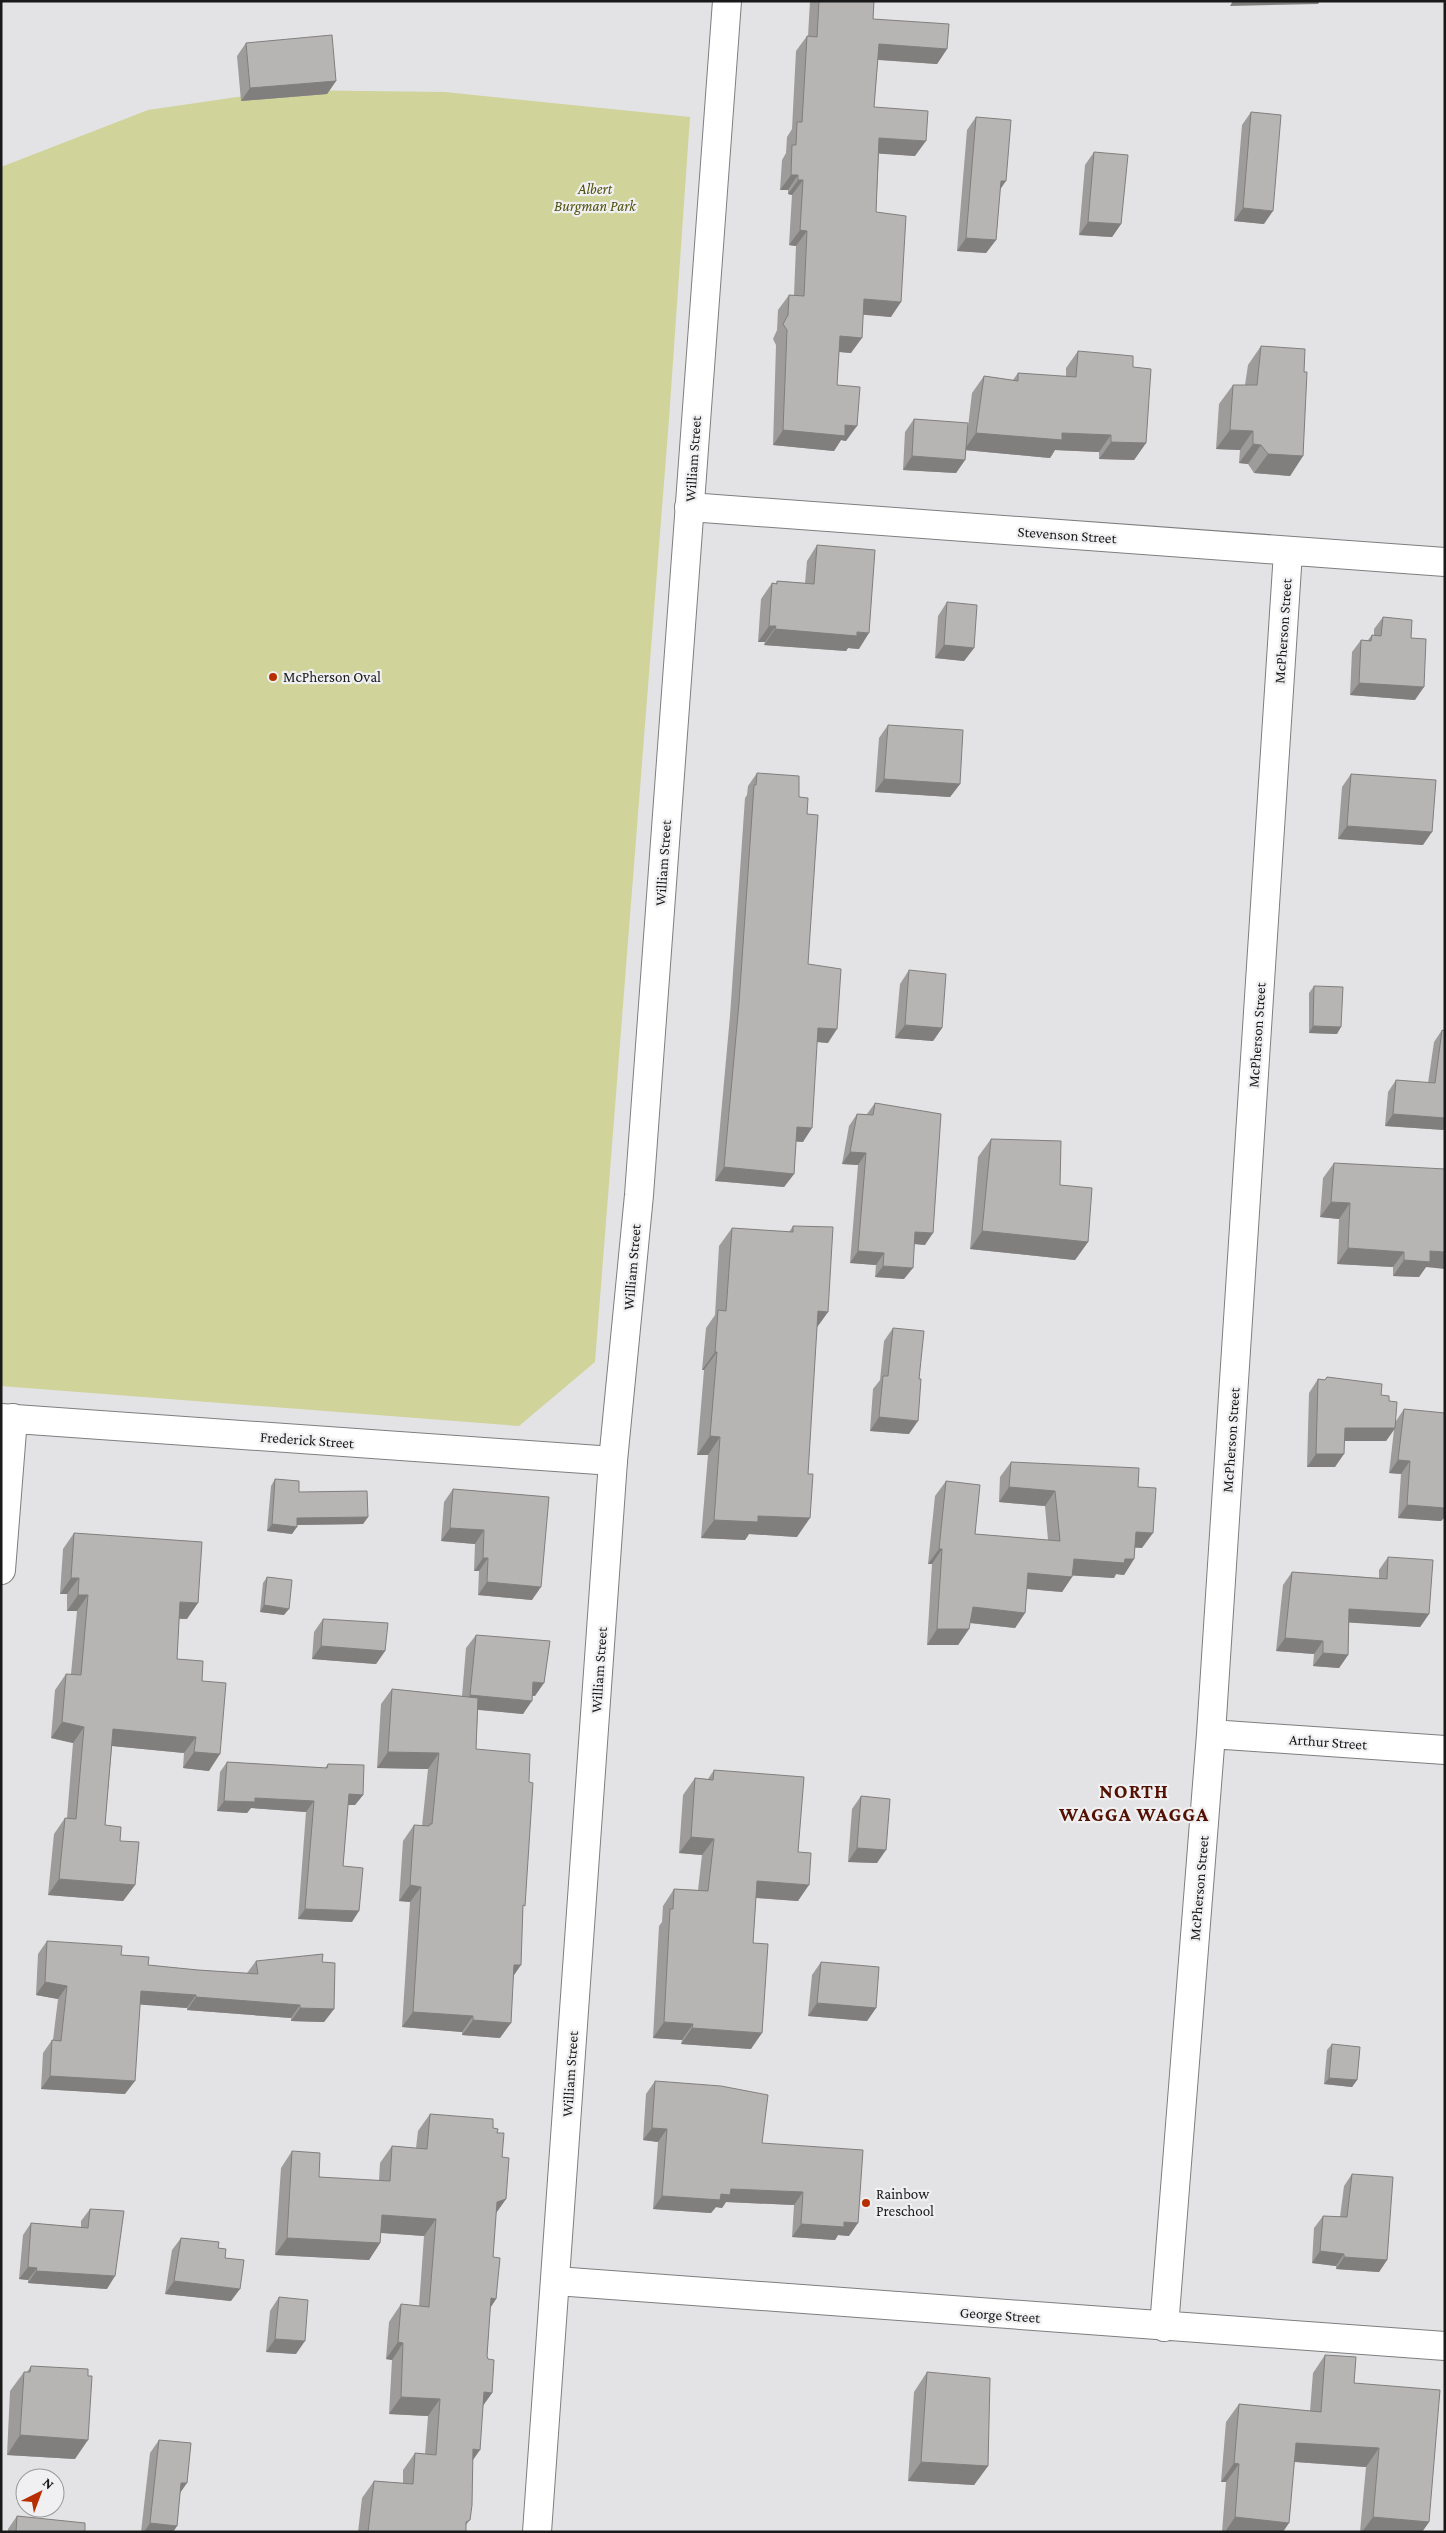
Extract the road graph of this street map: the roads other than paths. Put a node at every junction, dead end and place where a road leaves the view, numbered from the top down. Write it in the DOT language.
graph roads {
  1 [pos="727,1"];
  2 [pos="689,506"];
  3 [pos="1288,552"];
  4 [pos="1445,562"];
  5 [pos="7,1418"];
  6 [pos="614,1461"];
  7 [pos="1,1570"];
  8 [pos="1212,1734"];
  9 [pos="1445,1750"];
  10 [pos="556,2281"];
  11 [pos="1164,2327"];
  12 [pos="1445,2346"];
  13 [pos="537,2532"];
  1 -- 2 [label="street, William Street"];
  2 -- 3 [label="street, Stevenson Street"];
  2 -- 6 [label="street, William Street"];
  3 -- 4 [label="street, Stevenson Street"];
  3 -- 8 [label="street, McPherson Street"];
  5 -- 6 [label="street, Frederick Street"];
  5 -- 7 [label="street"];
  6 -- 10 [label="street, William Street"];
  8 -- 9 [label="street, Arthur Street"];
  8 -- 11 [label="street, McPherson Street"];
  10 -- 11 [label="street, George Street"];
  10 -- 13 [label="street, William Street"];
  11 -- 12 [label="street, George Street"];
}
